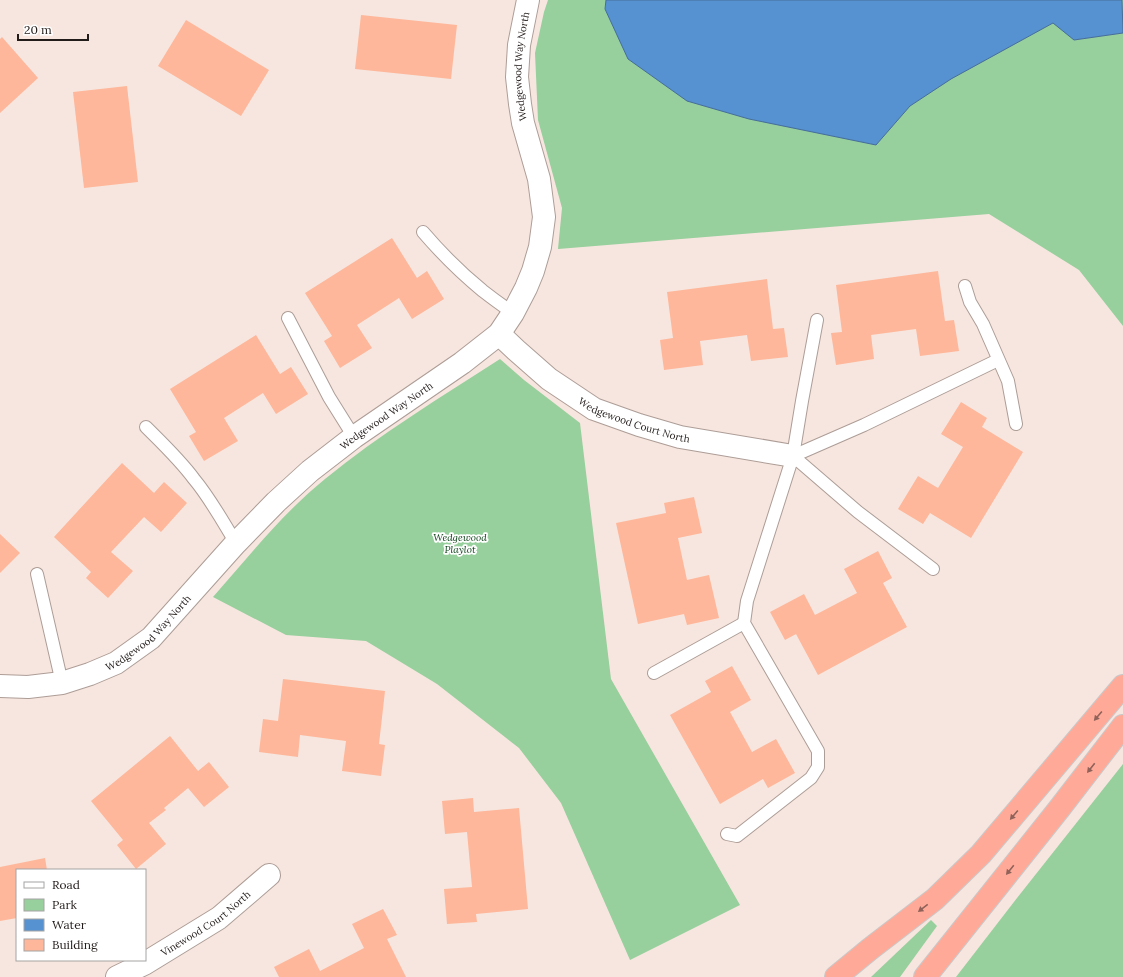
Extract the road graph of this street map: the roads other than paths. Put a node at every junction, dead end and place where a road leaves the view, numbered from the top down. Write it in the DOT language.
graph roads {
  1 [pos="528,0"];
  2 [pos="422,232"];
  3 [pos="964,286"];
  4 [pos="512,313"];
  5 [pos="288,318"];
  6 [pos="817,320"];
  7 [pos="499,334"];
  8 [pos="998,360"];
  9 [pos="1016,424"];
  10 [pos="146,427"];
  11 [pos="354,437"];
  12 [pos="793,456"];
  13 [pos="236,543"];
  14 [pos="933,569"];
  15 [pos="37,574"];
  16 [pos="744,623"];
  17 [pos="654,673"];
  18 [pos="62,683"];
  19 [pos="0,686"];
  20 [pos="1123,686"];
  21 [pos="1123,726"];
  22 [pos="727,834"];
  23 [pos="268,875"];
  24 [pos="117,977"];
  25 [pos="836,977"];
  26 [pos="925,977"];
  1 -- 4 [label="street, Wedgewood Way North"];
  2 -- 4 [label="lane"];
  3 -- 8 [label="lane"];
  4 -- 7 [label="street, Wedgewood Way North"];
  5 -- 11 [label="lane"];
  6 -- 12 [label="lane"];
  7 -- 11 [label="street, Wedgewood Way North"];
  7 -- 12 [label="street, Wedgewood Court North"];
  8 -- 9 [label="lane"];
  8 -- 12 [label="lane"];
  10 -- 13 [label="lane"];
  11 -- 13 [label="street, Wedgewood Way North"];
  12 -- 14 [label="lane"];
  12 -- 16 [label="lane"];
  13 -- 18 [label="street, Wedgewood Way North"];
  15 -- 18 [label="lane"];
  16 -- 17 [label="lane"];
  16 -- 22 [label="lane"];
  18 -- 19 [label="street, Wedgewood Way North"];
  20 -- 25 [label="highway, one-way"];
  21 -- 26 [label="highway, one-way"];
  23 -- 24 [label="street, Vinewood Court North"];
}
